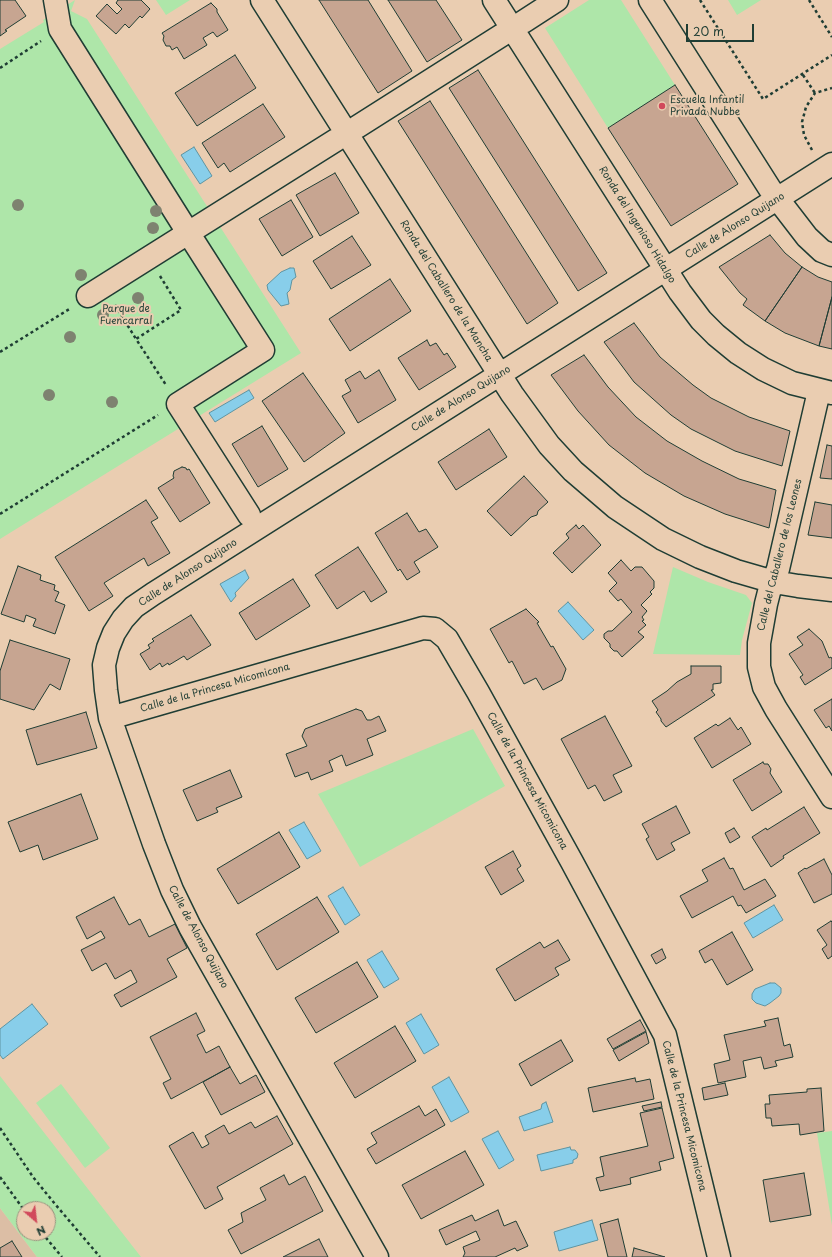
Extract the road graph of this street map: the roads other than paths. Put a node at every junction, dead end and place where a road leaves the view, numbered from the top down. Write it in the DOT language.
graph roads {
  1 [pos="55,0"];
  2 [pos="262,0"];
  3 [pos="494,0"];
  4 [pos="557,0"];
  5 [pos="650,0"];
  6 [pos="522,22"];
  7 [pos="502,35"];
  8 [pos="357,127"];
  9 [pos="336,140"];
  10 [pos="832,164"];
  11 [pos="777,199"];
  12 [pos="189,234"];
  13 [pos="832,254"];
  14 [pos="666,270"];
  15 [pos="96,292"];
  16 [pos="500,375"];
  17 [pos="826,392"];
  18 [pos="249,515"];
  19 [pos="774,582"];
  20 [pos="832,590"];
  21 [pos="110,718"];
  22 [pos="832,797"];
  23 [pos="377,1257"];
  24 [pos="719,1257"];
  1 -- 12 [label="street"];
  2 -- 16 [label="street, Ronda del Caballero de la Mancha"];
  3 -- 14 [label="street, Ronda del Ingenioso Hidalgo"];
  4 -- 6 [label="street"];
  5 -- 11 [label="street"];
  7 -- 8 [label="street"];
  9 -- 12 [label="street"];
  10 -- 11 [label="street, Calle de Alonso Quijano"];
  11 -- 13 [label="street"];
  11 -- 14 [label="street, Calle de Alonso Quijano"];
  12 -- 15 [label="street"];
  12 -- 18 [label="street"];
  14 -- 16 [label="street, Calle de Alonso Quijano"];
  14 -- 17 [label="street, Ronda del Ingenioso Hidalgo"];
  16 -- 19 [label="street, Ronda del Caballero de la Mancha"];
  16 -- 21 [label="street, Calle de Alonso Quijano"];
  17 -- 19 [label="street, Calle del Caballero de los Leones"];
  19 -- 20 [label="street, Ronda del Caballero de la Mancha"];
  19 -- 22 [label="street, Calle del Caballero de los Leones"];
  21 -- 23 [label="street, Calle de Alonso Quijano"];
  21 -- 24 [label="street, Calle de la Princesa Micomicona"];
}
